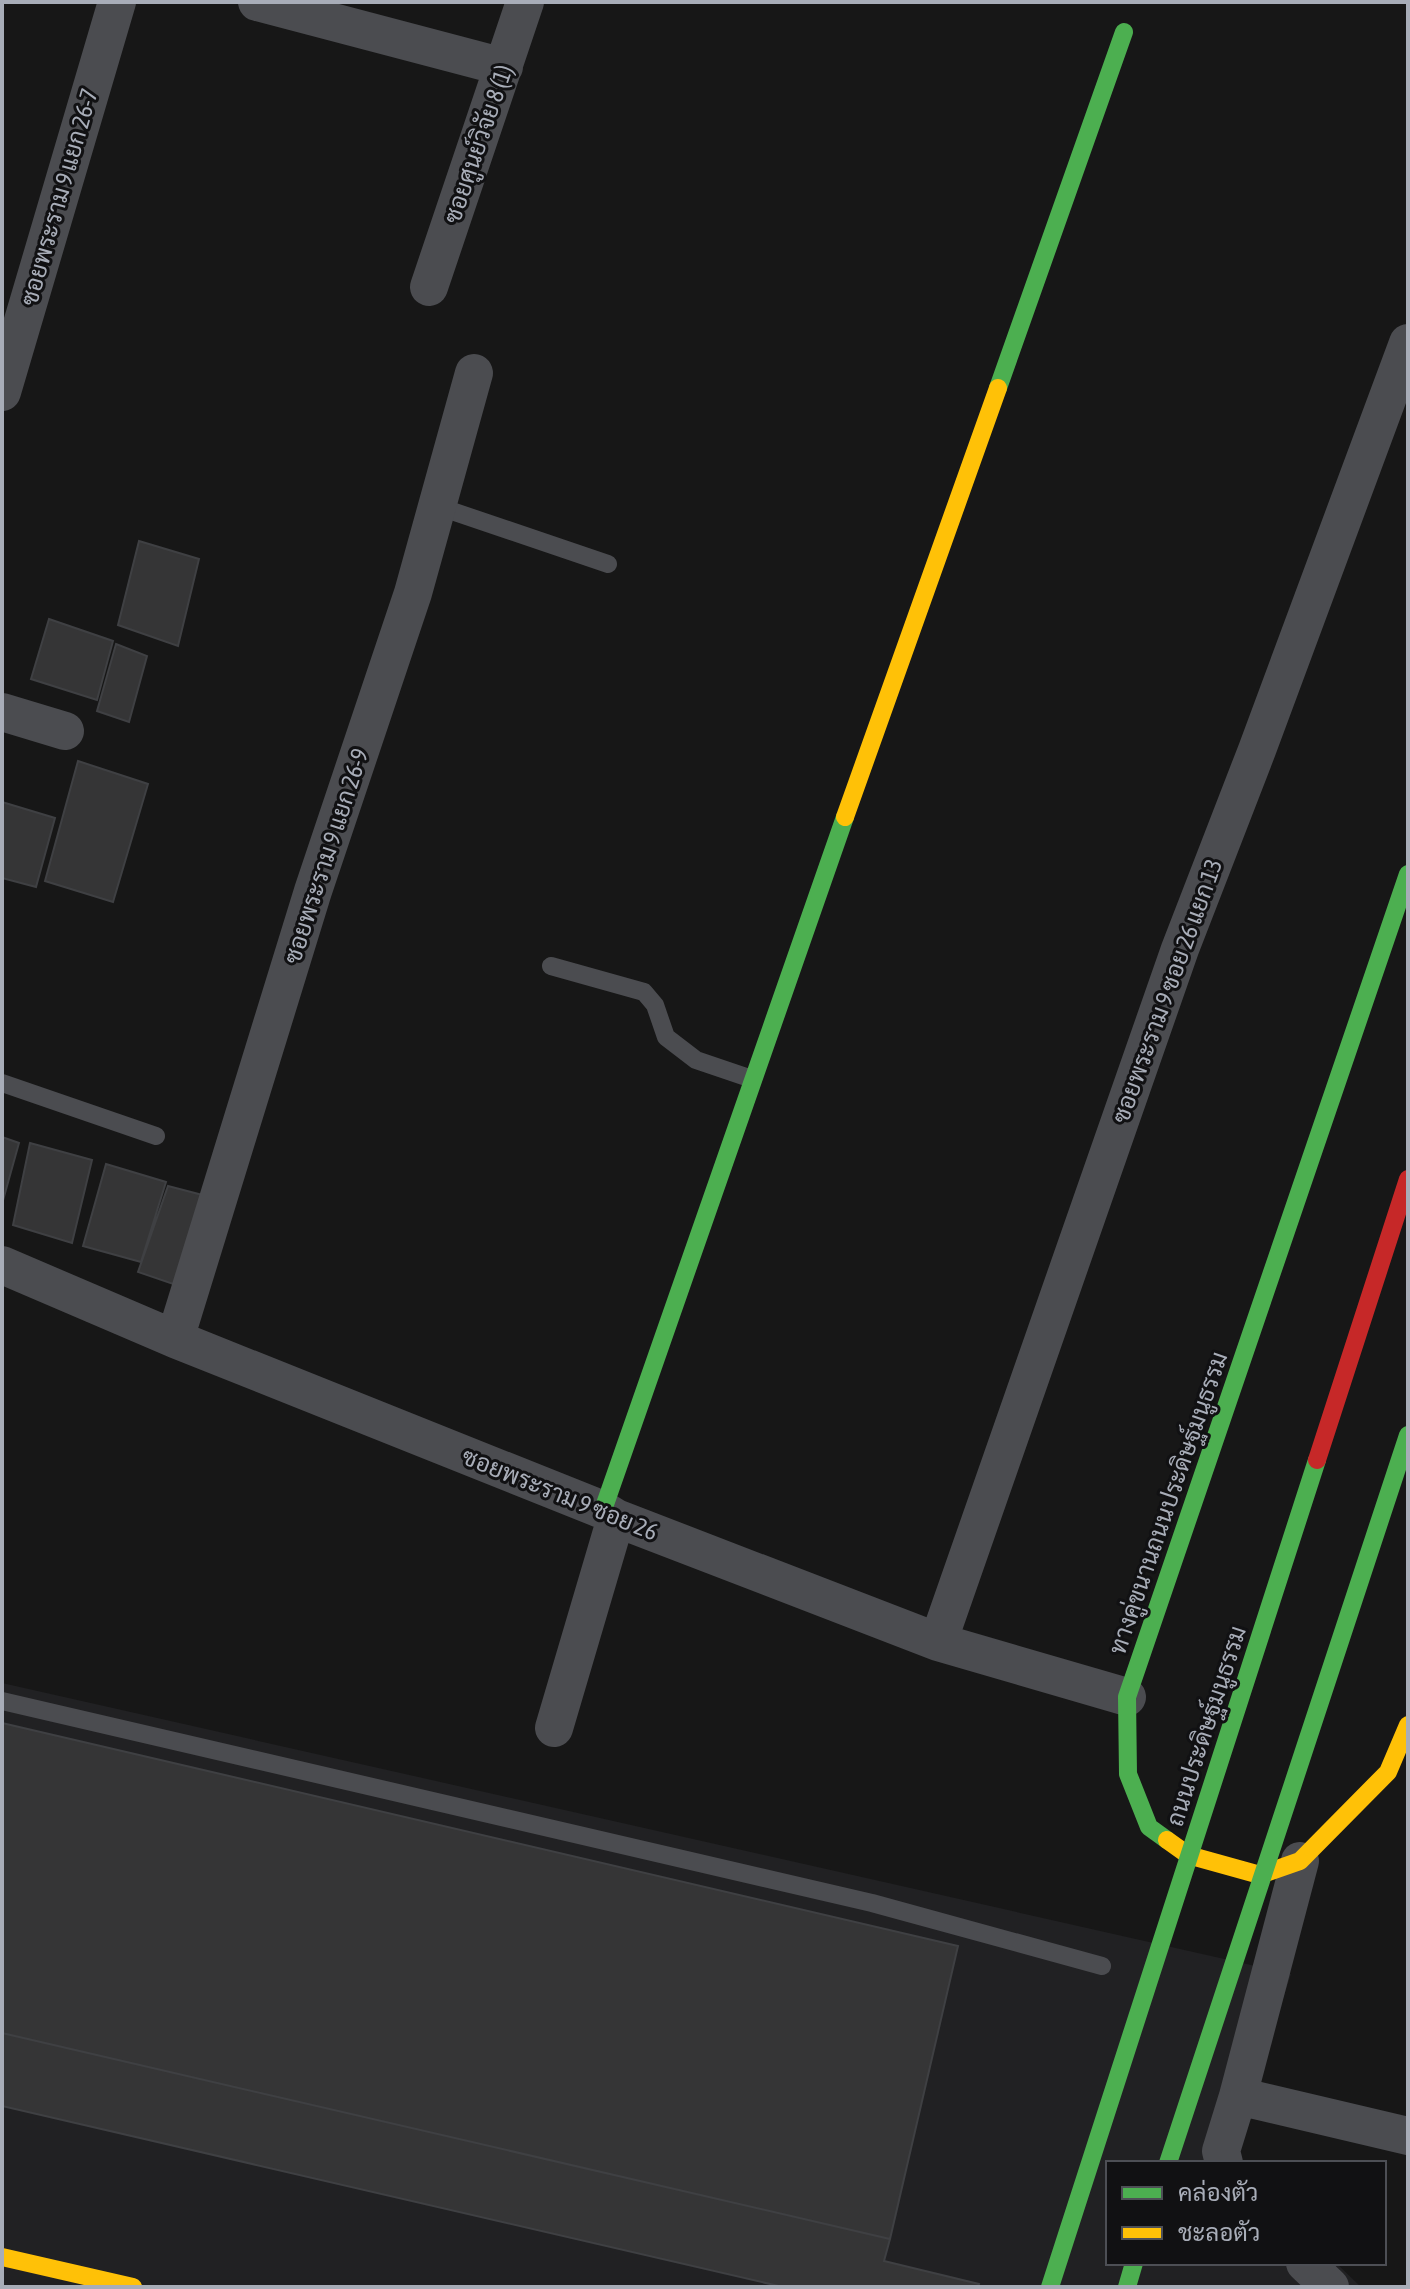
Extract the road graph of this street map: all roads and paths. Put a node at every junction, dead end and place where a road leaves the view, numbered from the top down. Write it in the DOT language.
graph roads {
  1 [pos="117,2"];
  2 [pos="257,2"];
  3 [pos="525,2"];
  4 [pos="1124,32"];
  5 [pos="504,67"];
  6 [pos="429,287"];
  7 [pos="1408,343"];
  8 [pos="474,373"];
  9 [pos="2,392"];
  10 [pos="437,506"];
  11 [pos="608,564"];
  12 [pos="2,712"];
  13 [pos="65,731"];
  14 [pos="1408,874"];
  15 [pos="551,966"];
  16 [pos="752,1079"];
  17 [pos="2,1083"];
  18 [pos="156,1136"];
  19 [pos="1408,1179"];
  20 [pos="2,1265"];
  21 [pos="175,1339"];
  22 [pos="1408,1435"];
  23 [pos="610,1514"];
  24 [pos="938,1642"];
  25 [pos="1127,1697"];
  26 [pos="2,1701"];
  27 [pos="1408,1725"];
  28 [pos="554,1728"];
  29 [pos="1398,1775"];
  30 [pos="1300,1861"];
  31 [pos="1102,1966"];
  32 [pos="1238,2096"];
  33 [pos="1408,2136"];
  34 [pos="1169,2161"];
  35 [pos="1224,2161"];
  36 [pos="2,2257"];
  37 [pos="1133,2265"];
  38 [pos="1307,2265"];
  39 [pos="133,2287"];
  40 [pos="1050,2287"];
  41 [pos="1127,2287"];
  42 [pos="1330,2287"];
  1 -- 9 [label="street, ซอยพระราม 9 แยก 26-7"];
  2 -- 5 [label="street"];
  3 -- 5 [label="street, ซอยศูนย์วิจัย 8 (1)"];
  4 -- 16 [label="street"];
  5 -- 6 [label="street, ซอยศูนย์วิจัย 8 (1)"];
  7 -- 24 [label="street, ซอยพระราม 9 ซอย 26 แยก 13"];
  8 -- 10 [label="street, ซอยพระราม 9 แยก 26-9"];
  10 -- 11 [label="lane"];
  10 -- 21 [label="street, ซอยพระราม 9 แยก 26-9"];
  12 -- 13 [label="street"];
  14 -- 25 [label="street, ทางคู่ขนานถนนประดิษฐ์มนูธรรม"];
  15 -- 16 [label="lane"];
  16 -- 23 [label="street"];
  17 -- 18 [label="lane"];
  19 -- 40 [label="street, ถนนประดิษฐ์มนูธรรม, bridge"];
  20 -- 21 [label="street, ซอยพระราม 9 ซอย 26"];
  21 -- 23 [label="street, ซอยพระราม 9 ซอย 26"];
  22 -- 34 [label="street, bridge"];
  23 -- 24 [label="street, ซอยพระราม 9 ซอย 26"];
  23 -- 28 [label="street"];
  24 -- 25 [label="street, ซอยพระราม 9 ซอย 26"];
  25 -- 30 [label="street, ทางคู่ขนานถนนประดิษฐ์มนูธรรม"];
  26 -- 31 [label="lane"];
  27 -- 29 [label="street, ทางคู่ขนานถนนประดิษฐ์มนูธรรม"];
  29 -- 30 [label="street, ทางคู่ขนานถนนประดิษฐ์มนูธรรม"];
  30 -- 32 [label="street"];
  32 -- 33 [label="street"];
  32 -- 35 [label="street"];
  36 -- 39 [label="street"];
  37 -- 41 [label="street"];
  38 -- 42 [label="street"];
}
